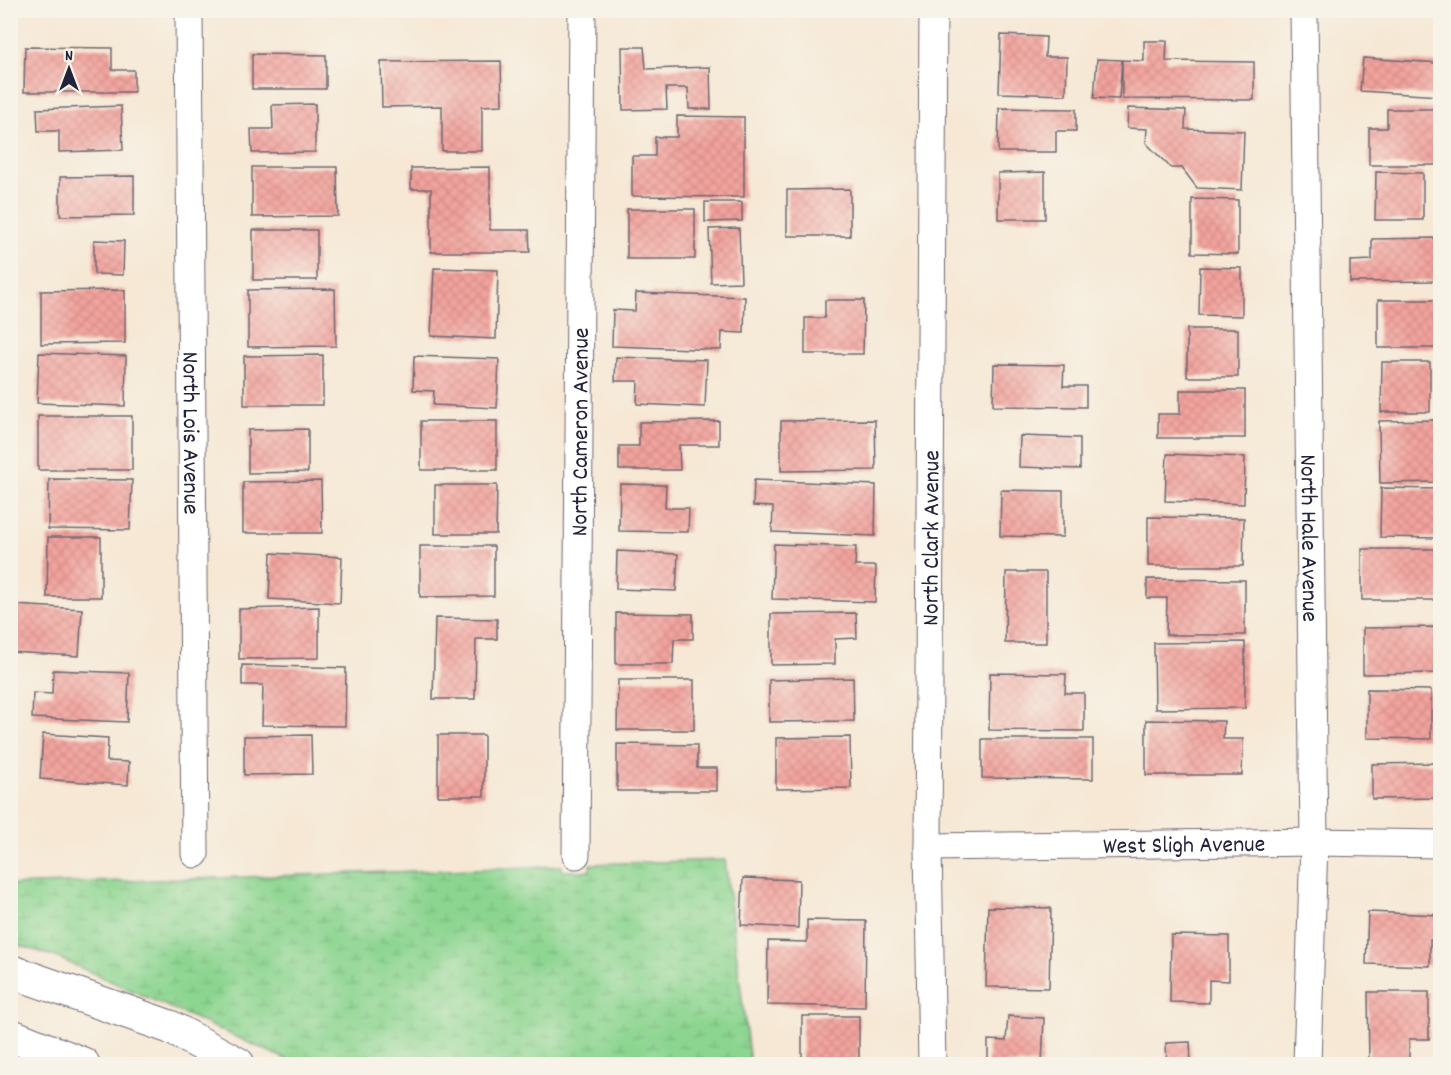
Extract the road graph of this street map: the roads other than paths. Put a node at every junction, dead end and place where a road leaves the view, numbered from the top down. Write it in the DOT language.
graph roads {
  1 [pos="189,10"];
  2 [pos="582,10"];
  3 [pos="933,10"];
  4 [pos="1304,10"];
  5 [pos="1314,842"];
  6 [pos="1440,844"];
  7 [pos="928,847"];
  8 [pos="195,854"];
  9 [pos="576,855"];
  10 [pos="10,971"];
  11 [pos="10,1035"];
  12 [pos="83,1065"];
  13 [pos="238,1065"];
  14 [pos="932,1065"];
  15 [pos="1307,1065"];
  1 -- 8 [label="street, North Lois Avenue"];
  2 -- 9 [label="street, North Cameron Avenue"];
  3 -- 7 [label="street, North Clark Avenue"];
  4 -- 5 [label="street, North Hale Avenue"];
  5 -- 6 [label="street, West Sligh Avenue"];
  5 -- 7 [label="street, West Sligh Avenue"];
  5 -- 15 [label="street, North Hale Avenue"];
  7 -- 14 [label="street, North Clark Avenue"];
  10 -- 13 [label="main road"];
  11 -- 12 [label="main road"];
}
